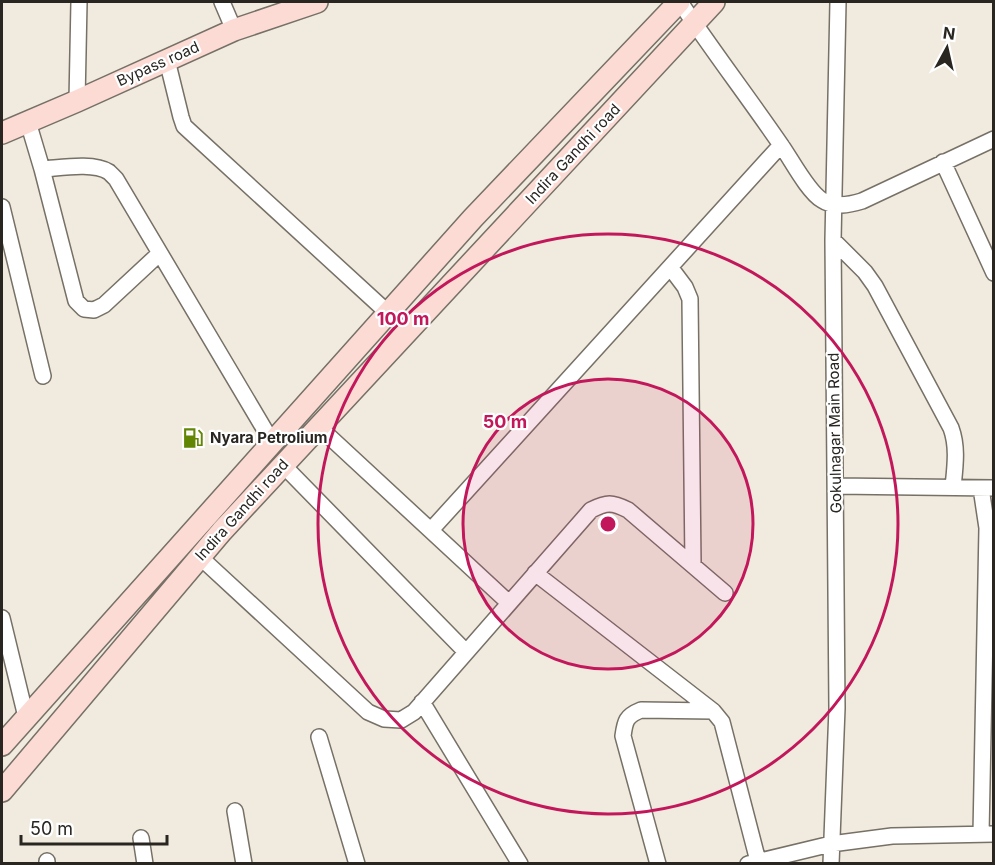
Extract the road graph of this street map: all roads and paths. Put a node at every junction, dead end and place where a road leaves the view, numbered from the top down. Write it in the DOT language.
graph roads {
  1 [pos="79,2"];
  2 [pos="222,2"];
  3 [pos="317,2"];
  4 [pos="679,2"];
  5 [pos="714,2"];
  6 [pos="838,2"];
  7 [pos="694,23"];
  8 [pos="234,30"];
  9 [pos="168,60"];
  10 [pos="77,101"];
  11 [pos="28,122"];
  12 [pos="2,133"];
  13 [pos="993,139"];
  14 [pos="781,145"];
  15 [pos="943,162"];
  16 [pos="42,169"];
  17 [pos="834,205"];
  18 [pos="2,207"];
  19 [pos="833,240"];
  20 [pos="160,253"];
  21 [pos="670,267"];
  22 [pos="993,273"];
  23 [pos="388,313"];
  24 [pos="43,376"];
  25 [pos="319,427"];
  26 [pos="272,442"];
  27 [pos="283,465"];
  28 [pos="836,486"];
  29 [pos="953,487"];
  30 [pos="987,488"];
  31 [pos="431,530"];
  32 [pos="200,557"];
  33 [pos="693,565"];
  34 [pos="535,573"];
  35 [pos="725,593"];
  36 [pos="509,603"];
  37 [pos="2,618"];
  38 [pos="466,652"];
  39 [pos="422,702"];
  40 [pos="713,711"];
  41 [pos="26,717"];
  42 [pos="319,738"];
  43 [pos="2,745"];
  44 [pos="2,791"];
  45 [pos="235,811"];
  46 [pos="987,834"];
  47 [pos="141,838"];
  48 [pos="831,844"];
  49 [pos="753,862"];
  50 [pos="145,864"];
  51 [pos="244,864"];
  52 [pos="357,864"];
  53 [pos="520,864"];
  54 [pos="658,864"];
  55 [pos="831,864"];
  1 -- 10 [label="street"];
  2 -- 8 [label="street"];
  3 -- 8 [label="main road, Bypass road"];
  4 -- 7 [label="street"];
  4 -- 23 [label="main road, Indira Gandhi road"];
  5 -- 7 [label="main road, Indira Gandhi road"];
  6 -- 17 [label="street, Gokulnagar Main Road"];
  7 -- 14 [label="street"];
  7 -- 25 [label="main road, Indira Gandhi road"];
  8 -- 9 [label="main road, Bypass road"];
  9 -- 10 [label="main road, Bypass road"];
  9 -- 23 [label="street"];
  10 -- 11 [label="main road, Bypass road"];
  11 -- 12 [label="main road, Bypass road"];
  11 -- 16 [label="street"];
  13 -- 15 [label="street"];
  14 -- 17 [label="street"];
  14 -- 21 [label="street"];
  15 -- 17 [label="street"];
  15 -- 22 [label="street"];
  16 -- 20 [label="street"];
  16 -- 20 [label="street"];
  17 -- 19 [label="street, Gokulnagar Main Road"];
  18 -- 24 [label="street"];
  19 -- 28 [label="street, Gokulnagar Main Road"];
  19 -- 29 [label="street"];
  20 -- 26 [label="street"];
  21 -- 31 [label="street"];
  21 -- 33 [label="street"];
  23 -- 26 [label="main road, Indira Gandhi road"];
  25 -- 27 [label="main road, Indira Gandhi road"];
  25 -- 31 [label="street"];
  26 -- 41 [label="main road, Indira Gandhi road"];
  27 -- 32 [label="main road, Indira Gandhi road"];
  27 -- 38 [label="street"];
  28 -- 29 [label="street"];
  28 -- 48 [label="street, Gokulnagar Main Road"];
  29 -- 30 [label="street"];
  30 -- 46 [label="street"];
  31 -- 36 [label="street"];
  32 -- 39 [label="street"];
  32 -- 44 [label="main road, Indira Gandhi road"];
  33 -- 34 [label="street"];
  33 -- 35 [label="street"];
  34 -- 36 [label="street"];
  34 -- 40 [label="street"];
  36 -- 38 [label="street"];
  37 -- 41 [label="street"];
  38 -- 39 [label="street"];
  39 -- 53 [label="street"];
  40 -- 49 [label="street"];
  40 -- 54 [label="street"];
  41 -- 43 [label="main road, Indira Gandhi road"];
  42 -- 52 [label="street"];
  45 -- 51 [label="street"];
  46 -- 48 [label="street"];
  47 -- 50 [label="street"];
  48 -- 49 [label="street"];
  48 -- 55 [label="street, Gokulnagar Main Road"];
}
